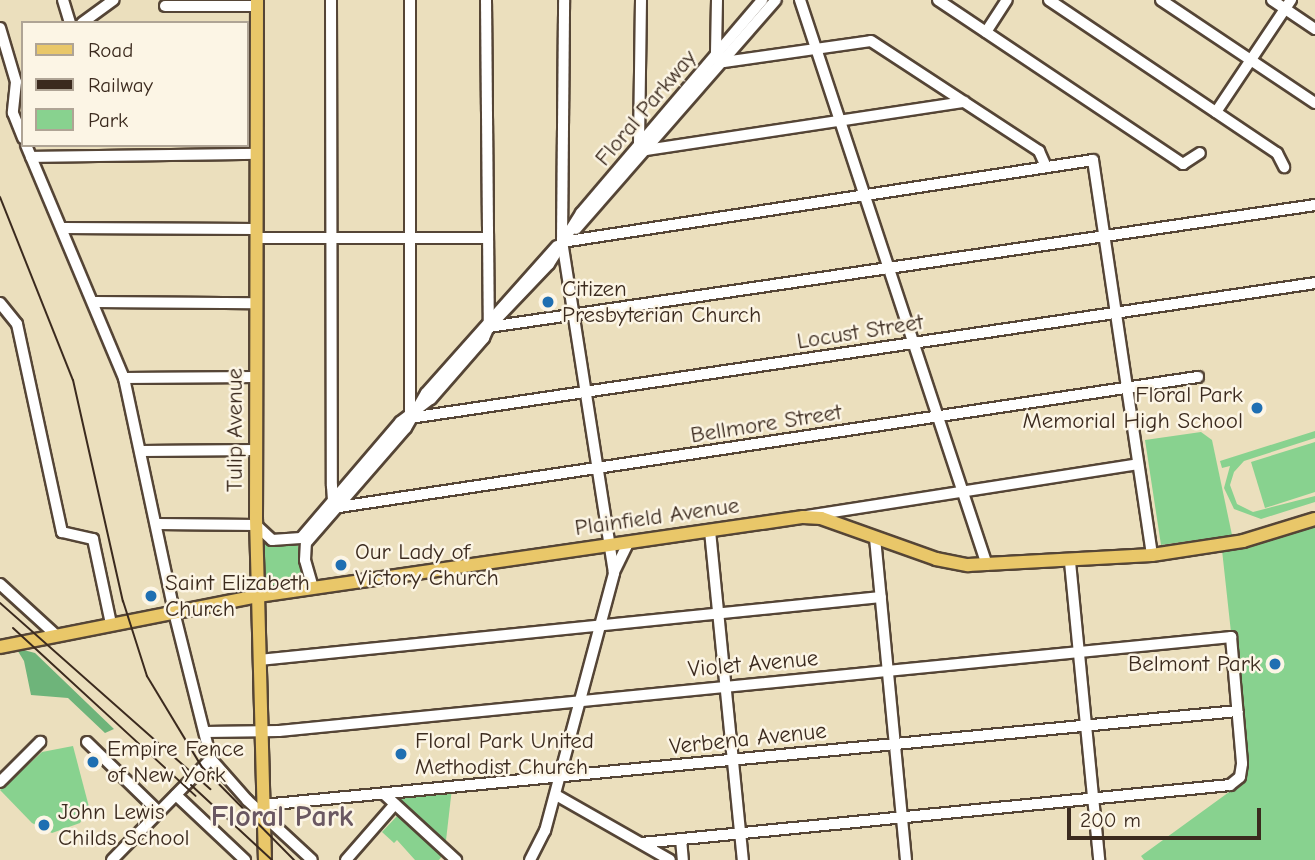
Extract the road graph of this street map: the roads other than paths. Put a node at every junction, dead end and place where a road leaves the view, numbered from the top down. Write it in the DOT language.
graph roads {
  1 [pos="63,0"];
  2 [pos="114,0"];
  3 [pos="331,0"];
  4 [pos="410,0"];
  5 [pos="486,0"];
  6 [pos="564,0"];
  7 [pos="641,0"];
  8 [pos="717,0"];
  9 [pos="762,0"];
  10 [pos="776,0"];
  11 [pos="800,0"];
  12 [pos="938,0"];
  13 [pos="1007,0"];
  14 [pos="1049,0"];
  15 [pos="1161,0"];
  16 [pos="1272,0"];
  17 [pos="257,3"];
  18 [pos="1288,4"];
  19 [pos="165,6"];
  20 [pos="69,21"];
  21 [pos="85,21"];
  22 [pos="0,28"];
  23 [pos="1315,29"];
  24 [pos="985,32"];
  25 [pos="816,47"];
  26 [pos="720,58"];
  27 [pos="1251,61"];
  28 [pos="21,65"];
  29 [pos="13,70"];
  30 [pos="252,80"];
  31 [pos="20,82"];
  32 [pos="964,102"];
  33 [pos="1315,103"];
  34 [pos="1216,112"];
  35 [pos="841,121"];
  36 [pos="21,133"];
  37 [pos="27,147"];
  38 [pos="642,148"];
  39 [pos="1200,153"];
  40 [pos="256,154"];
  41 [pos="31,157"];
  42 [pos="1046,167"];
  43 [pos="1284,167"];
  44 [pos="865,195"];
  45 [pos="1315,205"];
  46 [pos="62,228"];
  47 [pos="256,233"];
  48 [pos="1105,236"];
  49 [pos="409,238"];
  50 [pos="486,238"];
  51 [pos="332,239"];
  52 [pos="562,242"];
  53 [pos="890,269"];
  54 [pos="1315,283"];
  55 [pos="94,302"];
  56 [pos="0,303"];
  57 [pos="256,303"];
  58 [pos="1116,313"];
  59 [pos="573,317"];
  60 [pos="489,327"];
  61 [pos="915,343"];
  62 [pos="256,377"];
  63 [pos="1198,377"];
  64 [pos="124,378"];
  65 [pos="1127,388"];
  66 [pos="584,393"];
  67 [pos="939,417"];
  68 [pos="410,418"];
  69 [pos="256,450"];
  70 [pos="142,451"];
  71 [pos="1138,464"];
  72 [pos="597,469"];
  73 [pos="964,491"];
  74 [pos="336,504"];
  75 [pos="850,509"];
  76 [pos="803,517"];
  77 [pos="1315,519"];
  78 [pos="157,524"];
  79 [pos="839,524"];
  80 [pos="256,525"];
  81 [pos="710,531"];
  82 [pos="875,538"];
  83 [pos="304,540"];
  84 [pos="627,545"];
  85 [pos="609,546"];
  86 [pos="1152,555"];
  87 [pos="1070,562"];
  88 [pos="987,565"];
  89 [pos="614,573"];
  90 [pos="0,584"];
  91 [pos="313,588"];
  92 [pos="258,596"];
  93 [pos="881,597"];
  94 [pos="174,612"];
  95 [pos="719,612"];
  96 [pos="111,624"];
  97 [pos="600,626"];
  98 [pos="57,636"];
  99 [pos="0,647"];
  100 [pos="1079,652"];
  101 [pos="259,660"];
  102 [pos="888,671"];
  103 [pos="726,686"];
  104 [pos="581,701"];
  105 [pos="1237,710"];
  106 [pos="1086,726"];
  107 [pos="261,730"];
  108 [pos="205,732"];
  109 [pos="40,742"];
  110 [pos="87,742"];
  111 [pos="895,744"];
  112 [pos="211,758"];
  113 [pos="734,760"];
  114 [pos="0,764"];
  115 [pos="9,773"];
  116 [pos="561,777"];
  117 [pos="0,782"];
  118 [pos="384,794"];
  119 [pos="176,795"];
  120 [pos="556,795"];
  121 [pos="1093,799"];
  122 [pos="395,804"];
  123 [pos="263,810"];
  124 [pos="159,812"];
  125 [pos="902,818"];
  126 [pos="741,833"];
  127 [pos="681,839"];
  128 [pos="642,843"];
  129 [pos="451,858"];
  130 [pos="112,860"];
  131 [pos="245,860"];
  132 [pos="265,860"];
  133 [pos="312,860"];
  134 [pos="345,860"];
  135 [pos="530,860"];
  136 [pos="670,860"];
  137 [pos="683,860"];
  138 [pos="743,860"];
  139 [pos="906,860"];
  140 [pos="1100,860"];
  1 -- 20 [label="street"];
  2 -- 21 [label="street"];
  3 -- 51 [label="street"];
  4 -- 49 [label="street"];
  5 -- 50 [label="street"];
  6 -- 52 [label="street"];
  7 -- 38 [label="street"];
  8 -- 26 [label="street"];
  9 -- 26 [label="street, Floral Parkway"];
  10 -- 26 [label="street, Floral Parkway"];
  11 -- 25 [label="street"];
  12 -- 24 [label="street"];
  13 -- 24 [label="street"];
  14 -- 34 [label="street"];
  15 -- 27 [label="street"];
  16 -- 18 [label="street"];
  17 -- 19 [label="street"];
  17 -- 30 [label="main road, Tulip Avenue"];
  18 -- 23 [label="street"];
  18 -- 27 [label="street"];
  22 -- 29 [label="street"];
  24 -- 39 [label="street"];
  25 -- 26 [label="street"];
  25 -- 32 [label="street"];
  25 -- 35 [label="street"];
  26 -- 38 [label="street, Floral Parkway"];
  27 -- 33 [label="street"];
  27 -- 34 [label="street"];
  28 -- 29 [label="street"];
  29 -- 31 [label="street"];
  30 -- 40 [label="main road, Tulip Avenue"];
  31 -- 36 [label="street"];
  32 -- 35 [label="street, Floral Parkway"];
  32 -- 42 [label="street"];
  34 -- 43 [label="street"];
  35 -- 38 [label="street, Floral Parkway"];
  35 -- 44 [label="street"];
  37 -- 41 [label="street"];
  38 -- 52 [label="street, Floral Parkway"];
  40 -- 41 [label="street"];
  40 -- 47 [label="main road, Tulip Avenue"];
  41 -- 46 [label="street"];
  42 -- 44 [label="street"];
  42 -- 48 [label="street"];
  44 -- 52 [label="street"];
  44 -- 53 [label="street"];
  45 -- 48 [label="street"];
  46 -- 47 [label="street"];
  46 -- 55 [label="street"];
  47 -- 51 [label="street"];
  47 -- 57 [label="main road, Tulip Avenue"];
  48 -- 53 [label="street"];
  48 -- 58 [label="street"];
  49 -- 50 [label="street"];
  49 -- 51 [label="street"];
  49 -- 68 [label="street"];
  50 -- 60 [label="street"];
  51 -- 74 [label="street"];
  52 -- 59 [label="street"];
  52 -- 60 [label="street, Floral Parkway"];
  53 -- 59 [label="street"];
  53 -- 61 [label="street"];
  54 -- 58 [label="street, Locust Street"];
  55 -- 57 [label="street"];
  55 -- 64 [label="street"];
  56 -- 96 [label="street"];
  57 -- 62 [label="main road, Tulip Avenue"];
  58 -- 61 [label="street, Locust Street"];
  58 -- 65 [label="street"];
  59 -- 60 [label="street"];
  59 -- 66 [label="street"];
  60 -- 68 [label="street, Floral Parkway"];
  61 -- 66 [label="street, Locust Street"];
  61 -- 67 [label="street"];
  62 -- 64 [label="street"];
  62 -- 69 [label="main road, Tulip Avenue"];
  63 -- 65 [label="street, Bellmore Street"];
  64 -- 70 [label="street"];
  65 -- 67 [label="street, Bellmore Street"];
  65 -- 71 [label="street"];
  66 -- 68 [label="street, Locust Street"];
  66 -- 72 [label="street"];
  67 -- 72 [label="street, Bellmore Street"];
  67 -- 73 [label="street"];
  68 -- 74 [label="street, Floral Parkway"];
  69 -- 70 [label="street"];
  69 -- 80 [label="main road, Tulip Avenue"];
  70 -- 78 [label="street"];
  71 -- 73 [label="street"];
  71 -- 86 [label="street"];
  72 -- 74 [label="street, Bellmore Street"];
  72 -- 85 [label="street"];
  73 -- 75 [label="street"];
  73 -- 88 [label="street"];
  74 -- 83 [label="street, Floral Parkway"];
  75 -- 76 [label="street"];
  75 -- 79 [label="street"];
  76 -- 79 [label="main road, Plainfield Avenue"];
  76 -- 81 [label="main road, Plainfield Avenue"];
  77 -- 86 [label="main road, Plainfield Avenue"];
  78 -- 80 [label="street"];
  78 -- 94 [label="street"];
  79 -- 82 [label="main road, Plainfield Avenue"];
  80 -- 83 [label="street"];
  80 -- 92 [label="main road, Tulip Avenue"];
  81 -- 84 [label="main road, Plainfield Avenue"];
  81 -- 95 [label="street"];
  82 -- 88 [label="main road, Plainfield Avenue"];
  82 -- 93 [label="street"];
  83 -- 91 [label="street"];
  84 -- 85 [label="main road, Plainfield Avenue"];
  84 -- 89 [label="street"];
  85 -- 89 [label="street"];
  85 -- 91 [label="main road, Plainfield Avenue"];
  86 -- 87 [label="main road, Plainfield Avenue"];
  87 -- 88 [label="main road, Plainfield Avenue"];
  87 -- 100 [label="street"];
  89 -- 97 [label="street"];
  90 -- 98 [label="street"];
  91 -- 92 [label="main road, Plainfield Avenue"];
  92 -- 94 [label="main road, Plainfield Avenue"];
  92 -- 101 [label="main road, Tulip Avenue"];
  93 -- 95 [label="street"];
  93 -- 102 [label="street"];
  94 -- 96 [label="main road, Plainfield Avenue"];
  94 -- 108 [label="street"];
  95 -- 97 [label="street"];
  95 -- 103 [label="street"];
  96 -- 98 [label="main road, Plainfield Avenue"];
  97 -- 101 [label="street"];
  97 -- 104 [label="street"];
  98 -- 99 [label="main road, Plainfield Avenue"];
  100 -- 102 [label="street, Violet Avenue"];
  100 -- 105 [label="street, Violet Avenue"];
  100 -- 106 [label="street"];
  101 -- 107 [label="main road, Tulip Avenue"];
  102 -- 103 [label="street, Violet Avenue"];
  102 -- 111 [label="street"];
  103 -- 104 [label="street, Violet Avenue"];
  103 -- 113 [label="street"];
  104 -- 107 [label="street, Violet Avenue"];
  104 -- 116 [label="street"];
  105 -- 106 [label="street, Verbena Avenue"];
  105 -- 121 [label="street"];
  106 -- 111 [label="street, Verbena Avenue"];
  106 -- 121 [label="street"];
  107 -- 108 [label="street, Violet Avenue"];
  107 -- 123 [label="main road, Tulip Avenue"];
  108 -- 112 [label="street"];
  109 -- 115 [label="street"];
  110 -- 124 [label="street"];
  111 -- 113 [label="street, Verbena Avenue"];
  111 -- 125 [label="street"];
  112 -- 119 [label="street"];
  112 -- 123 [label="street"];
  113 -- 116 [label="street, Verbena Avenue"];
  113 -- 126 [label="street"];
  114 -- 115 [label="street"];
  115 -- 117 [label="street"];
  116 -- 118 [label="street, Verbena Avenue"];
  116 -- 120 [label="street"];
  118 -- 122 [label="street"];
  118 -- 123 [label="street, Verbena Avenue"];
  119 -- 124 [label="street"];
  119 -- 131 [label="street"];
  120 -- 128 [label="street"];
  120 -- 135 [label="street"];
  121 -- 125 [label="street"];
  121 -- 140 [label="street"];
  122 -- 129 [label="street"];
  122 -- 134 [label="street"];
  123 -- 132 [label="main road, Tulip Avenue"];
  123 -- 133 [label="street"];
  124 -- 130 [label="street"];
  125 -- 126 [label="street"];
  125 -- 139 [label="street"];
  126 -- 127 [label="street"];
  126 -- 138 [label="street"];
  127 -- 128 [label="street"];
  127 -- 137 [label="street"];
  128 -- 136 [label="street"];
}
